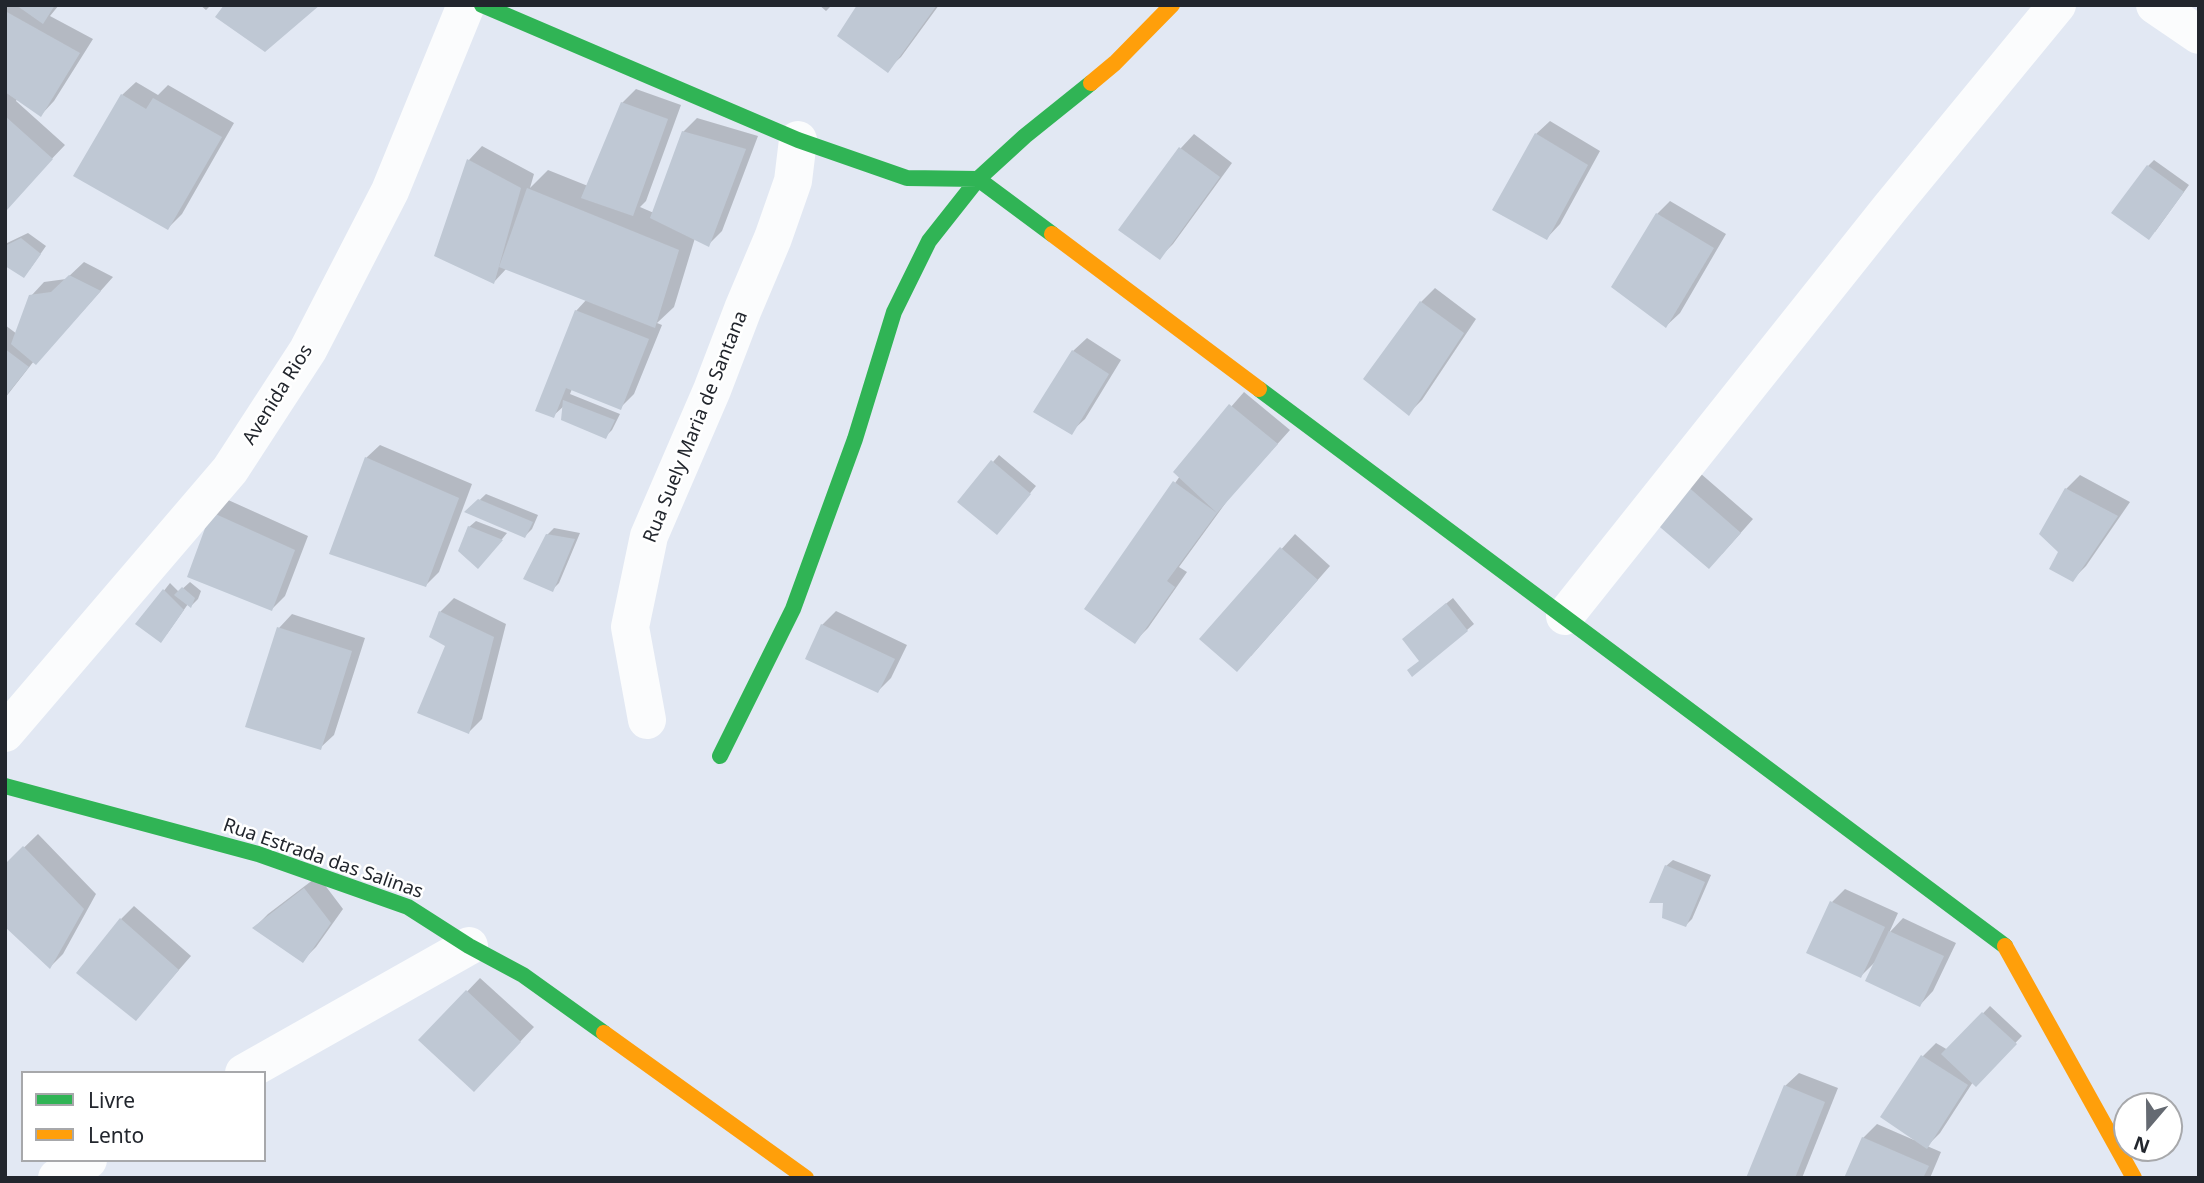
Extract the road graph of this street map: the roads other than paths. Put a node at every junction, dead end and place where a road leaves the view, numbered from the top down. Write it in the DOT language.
graph roads {
  1 [pos="466,5"];
  2 [pos="482,5"];
  3 [pos="1172,5"];
  4 [pos="2057,5"];
  5 [pos="2155,5"];
  6 [pos="2199,36"];
  7 [pos="798,140"];
  8 [pos="978,179"];
  9 [pos="1564,616"];
  10 [pos="647,720"];
  11 [pos="5,733"];
  12 [pos="720,757"];
  13 [pos="5,786"];
  14 [pos="470,946"];
  15 [pos="248,1071"];
  16 [pos="85,1162"];
  17 [pos="57,1178"];
  18 [pos="806,1178"];
  19 [pos="2134,1178"];
  1 -- 11 [label="street, Avenida Rios"];
  2 -- 7 [label="street"];
  3 -- 8 [label="street"];
  4 -- 9 [label="street"];
  5 -- 6 [label="street"];
  7 -- 8 [label="street"];
  7 -- 10 [label="street, Rua Suely Maria de Santana"];
  8 -- 9 [label="street"];
  8 -- 12 [label="street"];
  9 -- 19 [label="street"];
  13 -- 14 [label="street, Rua Estrada das Salinas"];
  14 -- 15 [label="street"];
  14 -- 18 [label="street, Rua Estrada das Salinas"];
  16 -- 17 [label="street"];
}
